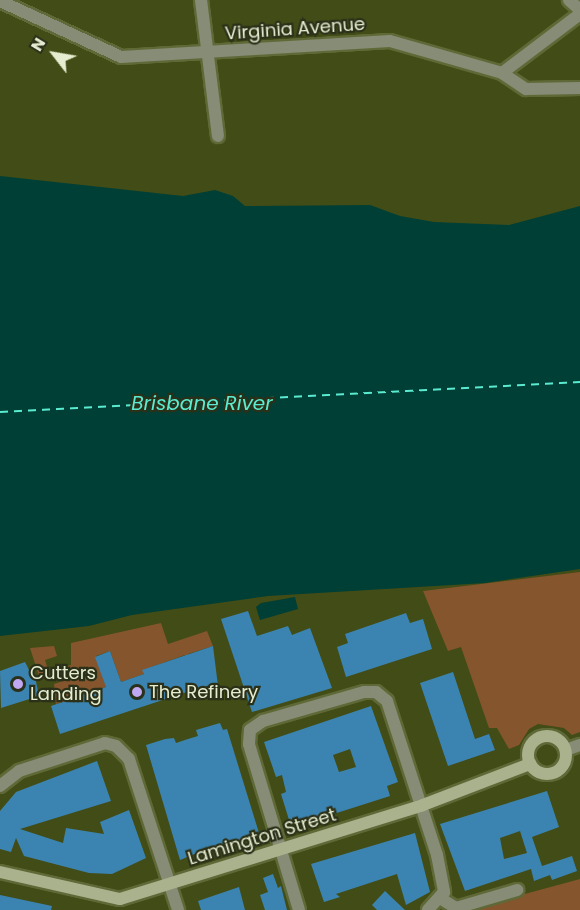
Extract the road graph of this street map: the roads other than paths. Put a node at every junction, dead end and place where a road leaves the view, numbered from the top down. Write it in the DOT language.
graph roads {
  1 [pos="201,0"];
  2 [pos="569,0"];
  3 [pos="0,1"];
  4 [pos="580,10"];
  5 [pos="580,14"];
  6 [pos="207,54"];
  7 [pos="502,73"];
  8 [pos="580,88"];
  9 [pos="218,136"];
  10 [pos="580,745"];
  11 [pos="566,750"];
  12 [pos="530,764"];
  13 [pos="0,786"];
  14 [pos="423,805"];
  15 [pos="283,849"];
  16 [pos="0,872"];
  17 [pos="170,885"];
  18 [pos="517,890"];
  19 [pos="440,898"];
  20 [pos="178,910"];
  21 [pos="299,910"];
  22 [pos="428,910"];
  1 -- 6 [label="street"];
  2 -- 4 [label="street"];
  3 -- 6 [label="street, Virginia Avenue"];
  5 -- 7 [label="street"];
  6 -- 7 [label="street, Virginia Avenue"];
  6 -- 9 [label="street"];
  7 -- 8 [label="street, Virginia Avenue"];
  10 -- 11 [label="street"];
  11 -- 12 [label="street"];
  11 -- 12 [label="street"];
  12 -- 14 [label="street, Lamington Street"];
  13 -- 17 [label="street"];
  14 -- 15 [label="street, Lamington Street"];
  14 -- 15 [label="street"];
  14 -- 19 [label="street"];
  15 -- 17 [label="street, Lamington Street"];
  15 -- 21 [label="street"];
  16 -- 17 [label="street, Lamington Street"];
  17 -- 20 [label="street"];
  18 -- 19 [label="street"];
  19 -- 22 [label="street"];
}
